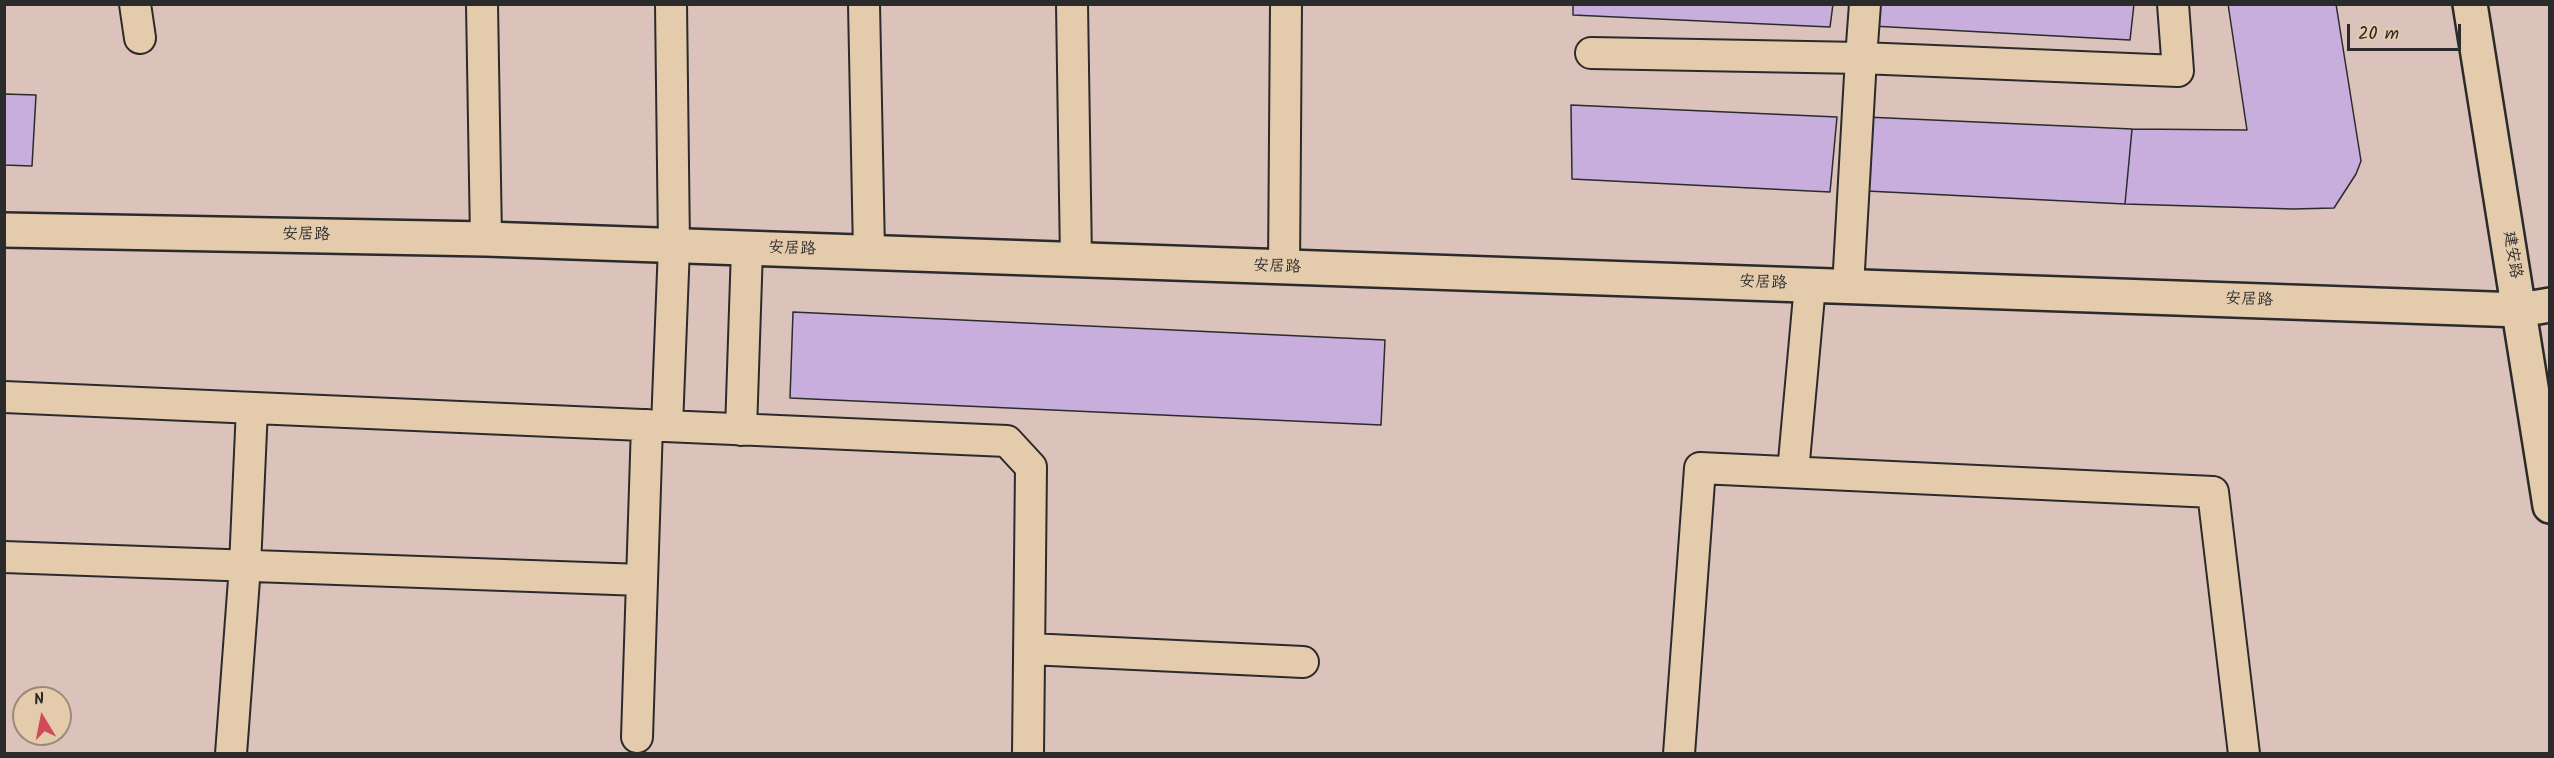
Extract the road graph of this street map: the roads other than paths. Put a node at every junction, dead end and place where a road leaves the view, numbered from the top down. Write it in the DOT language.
graph roads {
  1 [pos="135,4"];
  2 [pos="482,4"];
  3 [pos="671,4"];
  4 [pos="864,4"];
  5 [pos="1072,4"];
  6 [pos="1286,4"];
  7 [pos="1865,4"];
  8 [pos="2173,4"];
  9 [pos="2470,4"];
  10 [pos="140,38"];
  11 [pos="1591,53"];
  12 [pos="1861,58"];
  13 [pos="4,230"];
  14 [pos="486,239"];
  15 [pos="674,246"];
  16 [pos="747,249"];
  17 [pos="869,252"];
  18 [pos="1076,260"];
  19 [pos="1284,268"];
  20 [pos="1810,285"];
  21 [pos="1848,287"];
  22 [pos="2535,308"];
  23 [pos="4,397"];
  24 [pos="252,408"];
  25 [pos="657,426"];
  26 [pos="741,430"];
  27 [pos="1793,472"];
  28 [pos="2550,506"];
  29 [pos="4,557"];
  30 [pos="245,566"];
  31 [pos="642,580"];
  32 [pos="1029,650"];
  33 [pos="1304,662"];
  34 [pos="637,737"];
  35 [pos="231,753"];
  36 [pos="1028,753"];
  37 [pos="1679,753"];
  38 [pos="2244,753"];
  1 -- 10 [label="street"];
  2 -- 14 [label="street"];
  3 -- 15 [label="street"];
  4 -- 17 [label="street"];
  5 -- 18 [label="street"];
  6 -- 19 [label="street"];
  7 -- 12 [label="street"];
  8 -- 12 [label="street"];
  9 -- 22 [label="street, 建安路"];
  11 -- 12 [label="street"];
  12 -- 21 [label="street"];
  13 -- 14 [label="street, 安居路"];
  14 -- 15 [label="street, 安居路"];
  15 -- 16 [label="street, 安居路"];
  15 -- 25 [label="street"];
  16 -- 17 [label="street, 安居路"];
  16 -- 26 [label="street"];
  17 -- 18 [label="street, 安居路"];
  18 -- 19 [label="street, 安居路"];
  19 -- 20 [label="street, 安居路"];
  20 -- 21 [label="street, 安居路"];
  20 -- 27 [label="street"];
  21 -- 22 [label="street, 安居路"];
  22 -- 28 [label="street, 建安路"];
  23 -- 24 [label="street"];
  24 -- 25 [label="street"];
  24 -- 30 [label="street"];
  25 -- 26 [label="street"];
  25 -- 31 [label="street"];
  26 -- 32 [label="street"];
  27 -- 37 [label="street"];
  27 -- 38 [label="street"];
  29 -- 30 [label="street"];
  30 -- 31 [label="street"];
  30 -- 35 [label="street"];
  31 -- 34 [label="street"];
  32 -- 33 [label="street"];
  32 -- 36 [label="street"];
}
